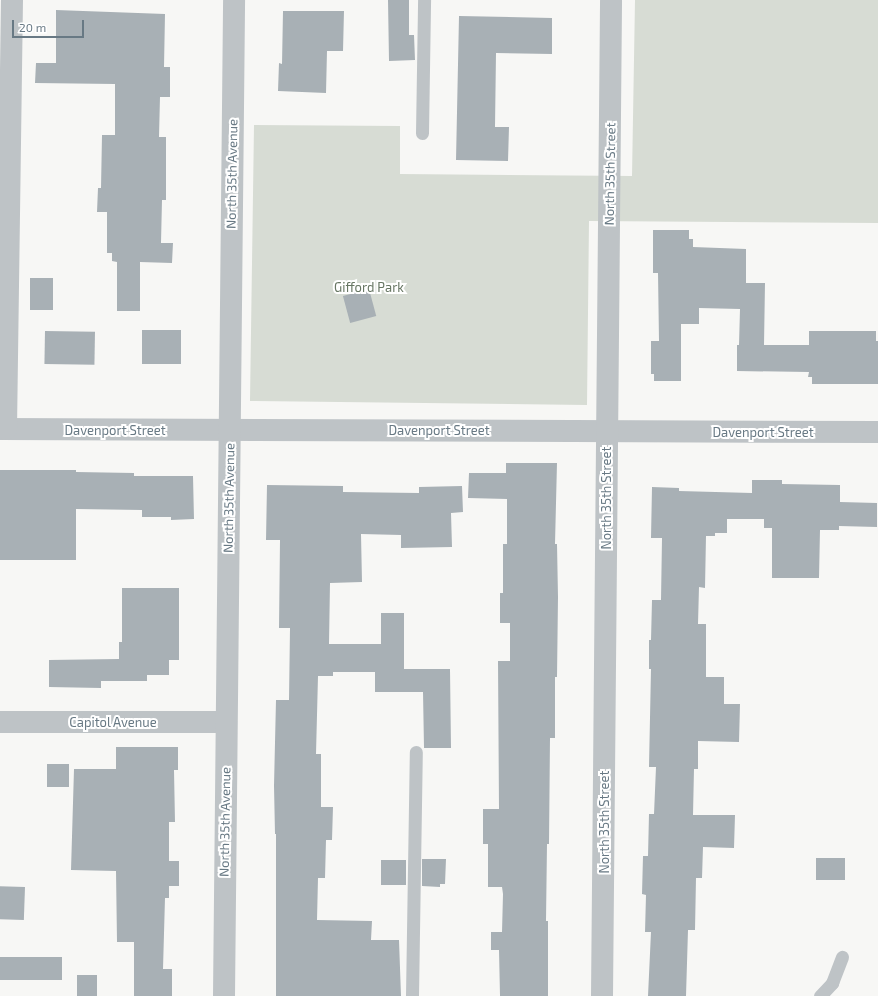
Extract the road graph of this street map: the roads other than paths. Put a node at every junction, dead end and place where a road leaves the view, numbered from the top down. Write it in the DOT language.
graph roads {
  1 [pos="12,0"];
  2 [pos="234,0"];
  3 [pos="424,0"];
  4 [pos="611,0"];
  5 [pos="422,133"];
  6 [pos="3,429"];
  7 [pos="229,430"];
  8 [pos="607,431"];
  9 [pos="878,432"];
  10 [pos="0,722"];
  11 [pos="226,722"];
  12 [pos="416,752"];
  13 [pos="842,958"];
  14 [pos="224,996"];
  15 [pos="412,996"];
  16 [pos="602,996"];
  17 [pos="820,996"];
  1 -- 6 [label="street"];
  2 -- 7 [label="street, North 35th Avenue"];
  3 -- 5 [label="lane"];
  4 -- 8 [label="street, North 35th Street"];
  6 -- 7 [label="street, Davenport Street"];
  7 -- 8 [label="street, Davenport Street"];
  7 -- 11 [label="street, North 35th Avenue"];
  8 -- 9 [label="street, Davenport Street"];
  8 -- 16 [label="street, North 35th Street"];
  10 -- 11 [label="street, Capitol Avenue"];
  11 -- 14 [label="street, North 35th Avenue"];
  12 -- 15 [label="lane"];
  13 -- 17 [label="lane"];
}
